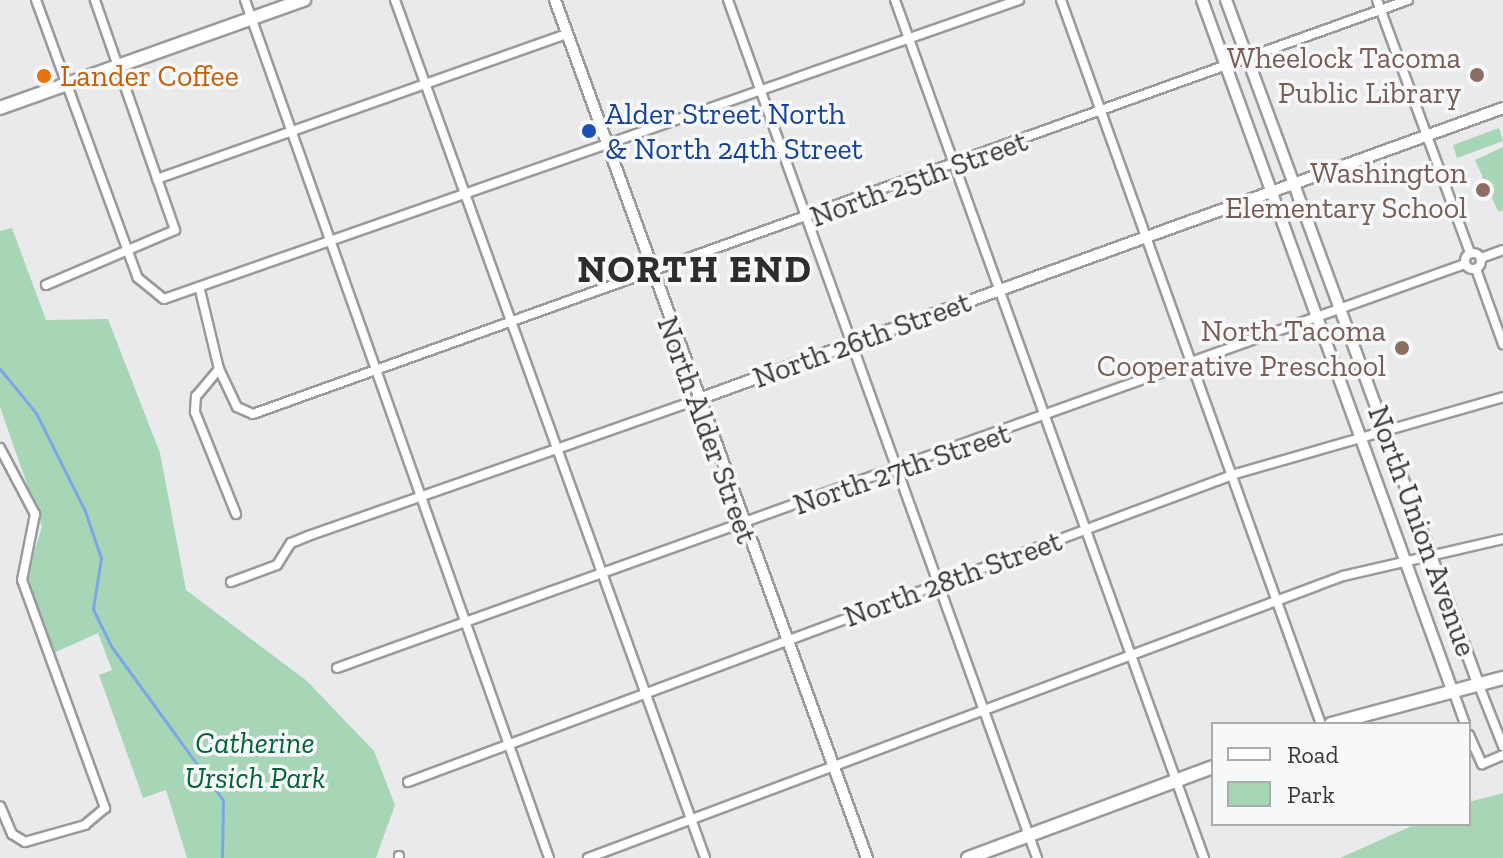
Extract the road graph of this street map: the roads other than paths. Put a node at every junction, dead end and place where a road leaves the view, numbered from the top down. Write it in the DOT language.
graph roads {
  1 [pos="36,0"];
  2 [pos="95,0"];
  3 [pos="245,0"];
  4 [pos="304,0"];
  5 [pos="395,0"];
  6 [pos="555,0"];
  7 [pos="728,0"];
  8 [pos="895,0"];
  9 [pos="1019,0"];
  10 [pos="1061,0"];
  11 [pos="1202,0"];
  12 [pos="1226,0"];
  13 [pos="1377,0"];
  14 [pos="1408,0"];
  15 [pos="1381,10"];
  16 [pos="252,19"];
  17 [pos="567,34"];
  18 [pos="909,40"];
  19 [pos="1248,59"];
  20 [pos="121,66"];
  21 [pos="1226,66"];
  22 [pos="67,84"];
  23 [pos="424,84"];
  24 [pos="761,93"];
  25 [pos="0,108"];
  26 [pos="1503,108"];
  27 [pos="1103,113"];
  28 [pos="290,132"];
  29 [pos="1427,136"];
  30 [pos="605,148"];
  31 [pos="955,166"];
  32 [pos="157,179"];
  33 [pos="1294,184"];
  34 [pos="1273,191"];
  35 [pos="465,197"];
  36 [pos="806,219"];
  37 [pos="1148,239"];
  38 [pos="329,244"];
  39 [pos="1503,250"];
  40 [pos="127,253"];
  41 [pos="1470,253"];
  42 [pos="1481,258"];
  43 [pos="1465,264"];
  44 [pos="1476,269"];
  45 [pos="650,275"];
  46 [pos="46,285"];
  47 [pos="200,290"];
  48 [pos="999,291"];
  49 [pos="1341,310"];
  50 [pos="1320,318"];
  51 [pos="508,325"];
  52 [pos="851,344"];
  53 [pos="1503,344"];
  54 [pos="1195,364"];
  55 [pos="219,369"];
  56 [pos="374,371"];
  57 [pos="1503,397"];
  58 [pos="696,400"];
  59 [pos="1045,419"];
  60 [pos="1385,432"];
  61 [pos="1361,433"];
  62 [pos="0,448"];
  63 [pos="555,448"];
  64 [pos="897,470"];
  65 [pos="1235,474"];
  66 [pos="418,497"];
  67 [pos="236,514"];
  68 [pos="742,525"];
  69 [pos="1085,530"];
  70 [pos="1503,539"];
  71 [pos="1428,554"];
  72 [pos="1405,557"];
  73 [pos="601,575"];
  74 [pos="231,582"];
  75 [pos="938,585"];
  76 [pos="1277,601"];
  77 [pos="464,625"];
  78 [pos="786,641"];
  79 [pos="1130,656"];
  80 [pos="337,668"];
  81 [pos="1503,678"];
  82 [pos="1478,683"];
  83 [pos="1451,687"];
  84 [pos="646,693"];
  85 [pos="984,711"];
  86 [pos="1320,722"];
  87 [pos="1337,722"];
  88 [pos="1464,722"];
  89 [pos="1471,739"];
  90 [pos="508,745"];
  91 [pos="1503,746"];
  92 [pos="1503,755"];
  93 [pos="834,766"];
  94 [pos="1211,768"];
  95 [pos="1175,781"];
  96 [pos="408,782"];
  97 [pos="0,806"];
  98 [pos="691,820"];
  99 [pos="1029,835"];
  100 [pos="549,858"];
  101 [pos="588,858"];
  102 [pos="705,858"];
  103 [pos="867,858"];
  104 [pos="968,858"];
  105 [pos="1037,858"];
  106 [pos="1204,858"];
  1 -- 22 [label="street"];
  2 -- 20 [label="street"];
  3 -- 16 [label="street"];
  4 -- 16 [label="main road"];
  5 -- 23 [label="street"];
  6 -- 17 [label="street, North Alder Street"];
  7 -- 24 [label="street"];
  8 -- 18 [label="street"];
  9 -- 18 [label="street"];
  10 -- 27 [label="street"];
  11 -- 21 [label="street, North Union Avenue"];
  12 -- 19 [label="street, North Union Avenue"];
  13 -- 15 [label="street"];
  14 -- 15 [label="street, North 25th Street"];
  15 -- 19 [label="street, North 25th Street"];
  15 -- 29 [label="street"];
  16 -- 20 [label="main road"];
  16 -- 28 [label="street"];
  17 -- 23 [label="street"];
  17 -- 30 [label="street, North Alder Street"];
  18 -- 24 [label="street"];
  18 -- 31 [label="street"];
  19 -- 21 [label="street, North 25th Street"];
  19 -- 33 [label="street, North Union Avenue"];
  20 -- 22 [label="main road"];
  20 -- 32 [label="street"];
  21 -- 27 [label="street, North 25th Street"];
  21 -- 34 [label="street, North Union Avenue"];
  22 -- 25 [label="main road"];
  22 -- 40 [label="street"];
  23 -- 28 [label="street"];
  23 -- 35 [label="street"];
  24 -- 30 [label="street"];
  24 -- 36 [label="street"];
  26 -- 29 [label="street, North 26th Street"];
  27 -- 31 [label="street, North 25th Street"];
  27 -- 37 [label="street"];
  28 -- 32 [label="street"];
  28 -- 38 [label="street"];
  29 -- 33 [label="street, North 26th Street"];
  29 -- 41 [label="street"];
  30 -- 35 [label="street"];
  30 -- 45 [label="street, North Alder Street"];
  31 -- 36 [label="street, North 25th Street"];
  31 -- 48 [label="street"];
  32 -- 40 [label="street"];
  33 -- 34 [label="street, North 26th Street"];
  33 -- 49 [label="street, North Union Avenue"];
  34 -- 37 [label="street, North 26th Street"];
  34 -- 50 [label="street, North Union Avenue"];
  35 -- 38 [label="street"];
  35 -- 51 [label="street"];
  36 -- 45 [label="street, North 25th Street"];
  36 -- 52 [label="street"];
  37 -- 48 [label="street, North 26th Street"];
  37 -- 54 [label="street"];
  38 -- 47 [label="street"];
  38 -- 56 [label="street"];
  39 -- 42 [label="street"];
  40 -- 46 [label="street"];
  40 -- 47 [label="street"];
  41 -- 42 [label="street"];
  41 -- 43 [label="street"];
  42 -- 44 [label="street"];
  43 -- 44 [label="street"];
  43 -- 49 [label="street, North 27th Street"];
  44 -- 53 [label="street"];
  45 -- 51 [label="street, North 25th Street"];
  45 -- 58 [label="street, North Alder Street"];
  47 -- 55 [label="street"];
  48 -- 52 [label="street, North 26th Street"];
  48 -- 59 [label="street"];
  49 -- 50 [label="street, North 27th Street"];
  49 -- 60 [label="street, North Union Avenue"];
  50 -- 54 [label="street, North 27th Street"];
  50 -- 61 [label="street, North Union Avenue"];
  51 -- 56 [label="street, North 25th Street"];
  51 -- 63 [label="street"];
  52 -- 58 [label="street, North 26th Street"];
  52 -- 64 [label="street"];
  54 -- 59 [label="street, North 27th Street"];
  54 -- 65 [label="street"];
  55 -- 56 [label="street, North 25th Street"];
  55 -- 67 [label="street"];
  56 -- 66 [label="street"];
  57 -- 60 [label="street, North 28th Street"];
  58 -- 63 [label="street, North 26th Street"];
  58 -- 68 [label="street, North Alder Street"];
  59 -- 64 [label="street, North 27th Street"];
  59 -- 69 [label="street"];
  60 -- 61 [label="street, North 28th Street"];
  60 -- 71 [label="street, North Union Avenue"];
  61 -- 65 [label="street, North 28th Street"];
  61 -- 72 [label="street, North Union Avenue"];
  62 -- 97 [label="street"];
  63 -- 66 [label="street, North 26th Street"];
  63 -- 73 [label="street"];
  64 -- 68 [label="street, North 27th Street"];
  64 -- 75 [label="street"];
  65 -- 69 [label="street, North 28th Street"];
  65 -- 76 [label="street"];
  66 -- 74 [label="street, North 26th Street"];
  66 -- 77 [label="street"];
  68 -- 73 [label="street, North 27th Street"];
  68 -- 78 [label="street, North Alder Street"];
  69 -- 75 [label="street, North 28th Street"];
  69 -- 79 [label="street"];
  70 -- 71 [label="street"];
  71 -- 72 [label="street"];
  71 -- 82 [label="street, North Union Avenue"];
  72 -- 76 [label="street"];
  72 -- 83 [label="street, North Union Avenue"];
  73 -- 77 [label="street, North 27th Street"];
  73 -- 84 [label="street"];
  75 -- 78 [label="street, North 28th Street"];
  75 -- 85 [label="street"];
  76 -- 79 [label="street"];
  76 -- 86 [label="street"];
  77 -- 80 [label="street, North 27th Street"];
  77 -- 90 [label="street"];
  78 -- 84 [label="street, North 28th Street"];
  78 -- 93 [label="street, North Alder Street"];
  79 -- 85 [label="street"];
  79 -- 95 [label="street"];
  81 -- 82 [label="main road"];
  82 -- 83 [label="main road"];
  82 -- 91 [label="street, North Union Avenue"];
  83 -- 87 [label="main road"];
  83 -- 88 [label="street, North Union Avenue"];
  84 -- 90 [label="street, North 28th Street"];
  84 -- 98 [label="street"];
  85 -- 93 [label="street"];
  85 -- 99 [label="street"];
  89 -- 92 [label="street"];
  90 -- 96 [label="street, North 28th Street"];
  90 -- 100 [label="street"];
  93 -- 98 [label="street"];
  93 -- 103 [label="street, North Alder Street"];
  94 -- 95 [label="main road"];
  95 -- 99 [label="main road"];
  95 -- 106 [label="street"];
  98 -- 101 [label="street"];
  98 -- 102 [label="street"];
  99 -- 104 [label="main road"];
  99 -- 105 [label="street"];
}
